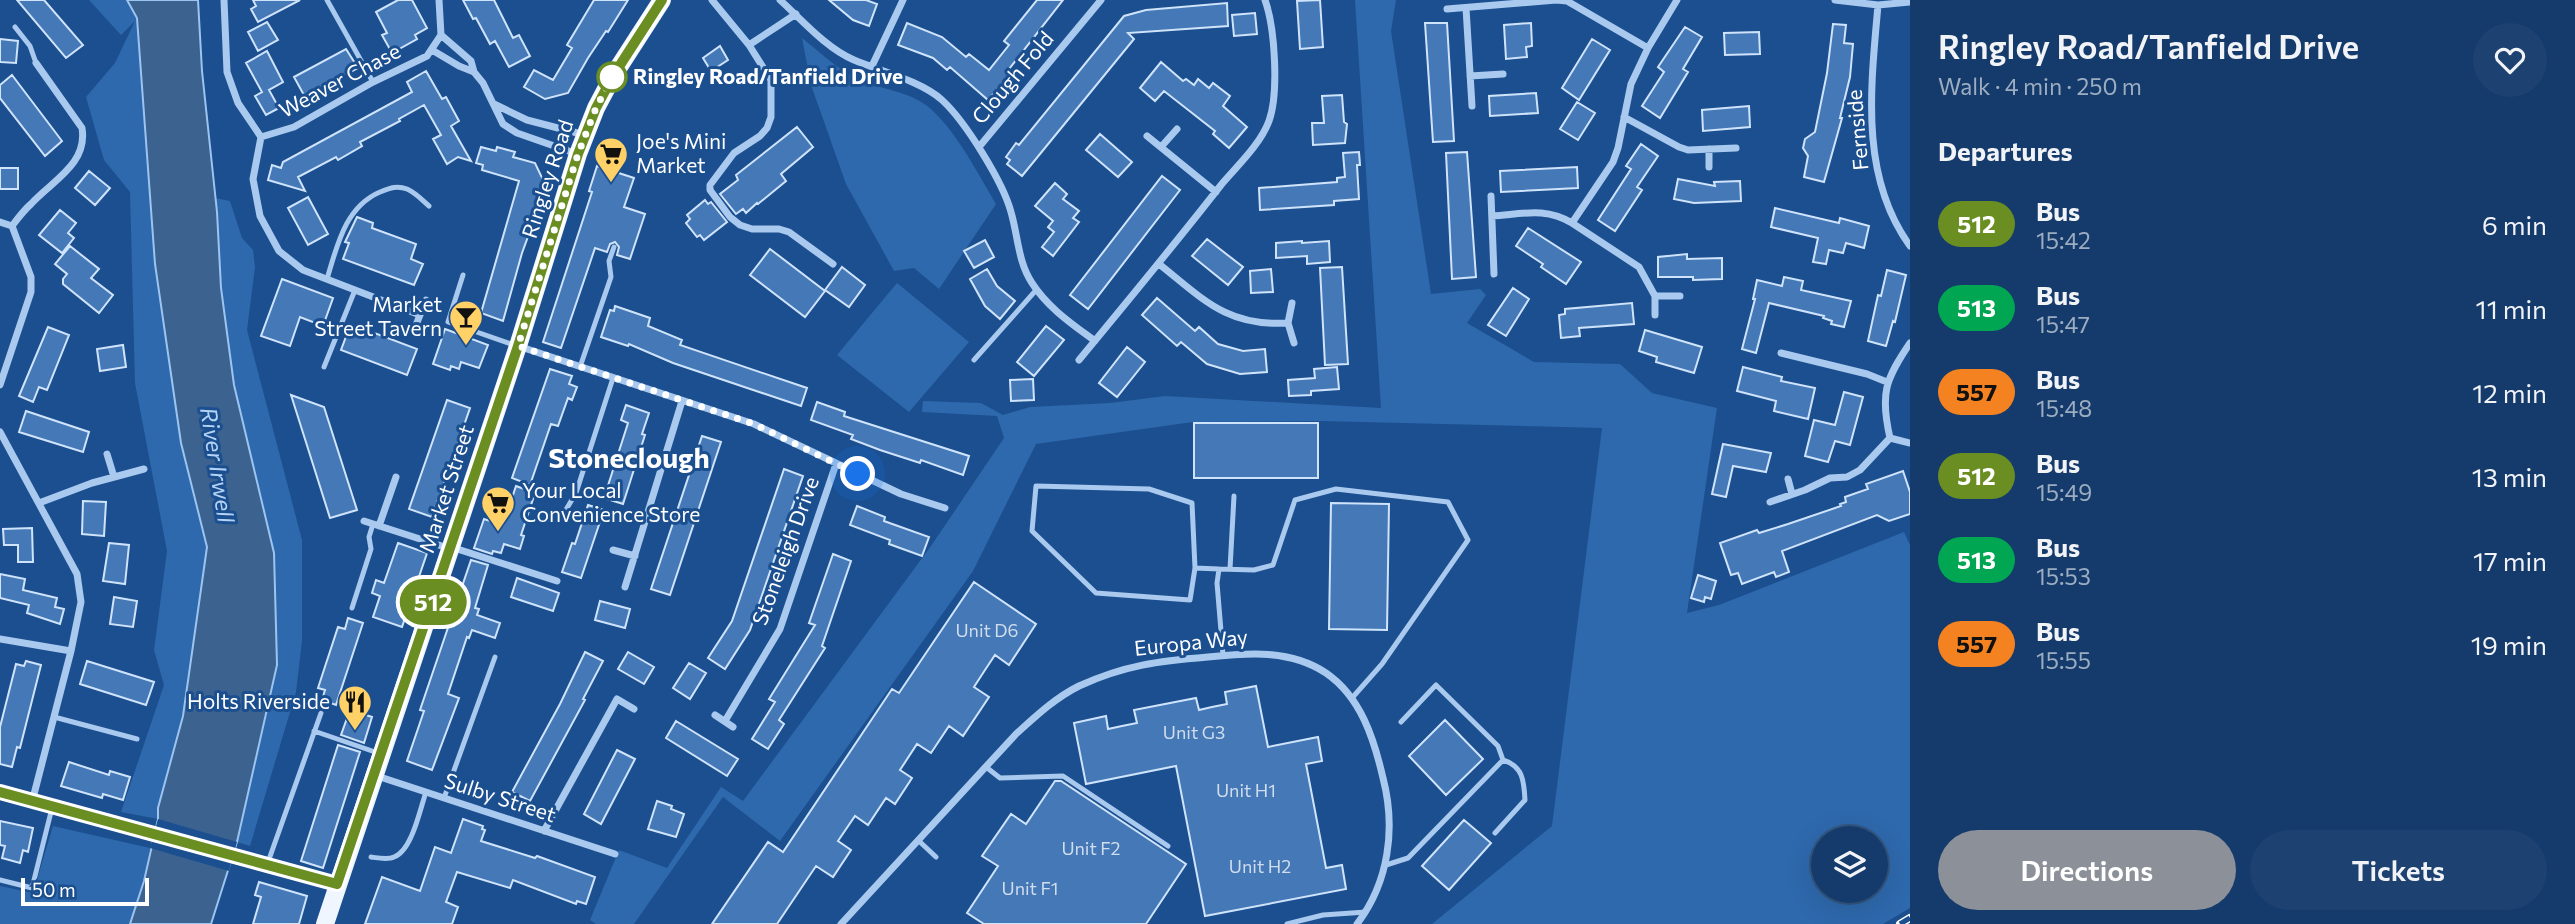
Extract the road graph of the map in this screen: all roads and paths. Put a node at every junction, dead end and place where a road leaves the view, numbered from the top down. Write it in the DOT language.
graph roads {
  1 [pos="224,0"];
  2 [pos="327,0"];
  3 [pos="662,0"];
  4 [pos="712,0"];
  5 [pos="780,0"];
  6 [pos="903,0"];
  7 [pos="1101,0"];
  8 [pos="1265,0"];
  9 [pos="1677,0"];
  10 [pos="1835,0"];
  11 [pos="442,1"];
  12 [pos="1910,2"];
  13 [pos="1878,5"];
  14 [pos="1466,8"];
  15 [pos="1447,9"];
  16 [pos="796,14"];
  17 [pos="15,27"];
  18 [pos="441,35"];
  19 [pos="749,45"];
  20 [pos="1648,48"];
  21 [pos="432,50"];
  22 [pos="36,64"];
  23 [pos="873,66"];
  24 [pos="474,72"];
  25 [pos="1503,74"];
  26 [pos="1470,76"];
  27 [pos="373,82"];
  28 [pos="494,104"];
  29 [pos="1472,106"];
  30 [pos="1624,117"];
  31 [pos="1177,129"];
  32 [pos="585,135"];
  33 [pos="1147,136"];
  34 [pos="261,137"];
  35 [pos="979,147"];
  36 [pos="1161,147"];
  37 [pos="1736,148"];
  38 [pos="1709,149"];
  39 [pos="578,154"];
  40 [pos="1709,167"];
  41 [pos="1216,192"];
  42 [pos="1491,196"];
  43 [pos="429,206"];
  44 [pos="1492,216"];
  45 [pos="0,222"];
  46 [pos="1573,223"];
  47 [pos="12,226"];
  48 [pos="1910,246"];
  49 [pos="614,247"];
  50 [pos="833,264"];
  51 [pos="1159,264"];
  52 [pos="1494,274"];
  53 [pos="463,275"];
  54 [pos="327,279"];
  55 [pos="1037,289"];
  56 [pos="355,290"];
  57 [pos="1655,296"];
  58 [pos="1680,296"];
  59 [pos="426,300"];
  60 [pos="1292,303"];
  61 [pos="420,315"];
  62 [pos="1655,316"];
  63 [pos="1288,323"];
  64 [pos="414,330"];
  65 [pos="1095,341"];
  66 [pos="1294,343"];
  67 [pos="1910,343"];
  68 [pos="518,346"];
  69 [pos="1781,354"];
  70 [pos="974,360"];
  71 [pos="1079,360"];
  72 [pos="324,367"];
  73 [pos="580,367"];
  74 [pos="613,378"];
  75 [pos="1887,382"];
  76 [pos="0,385"];
  77 [pos="682,401"];
  78 [pos="0,432"];
  79 [pos="1890,438"];
  80 [pos="1910,443"];
  81 [pos="107,454"];
  82 [pos="836,464"];
  83 [pos="144,470"];
  84 [pos="114,477"];
  85 [pos="396,477"];
  86 [pos="1788,479"];
  87 [pos="1793,495"];
  88 [pos="1234,496"];
  89 [pos="1770,502"];
  90 [pos="39,503"];
  91 [pos="945,508"];
  92 [pos="561,517"];
  93 [pos="364,522"];
  94 [pos="376,525"];
  95 [pos="451,548"];
  96 [pos="613,550"];
  97 [pos="635,556"];
  98 [pos="1195,568"];
  99 [pos="1219,569"];
  100 [pos="1230,569"];
  101 [pos="557,581"];
  102 [pos="625,587"];
  103 [pos="352,608"];
  104 [pos="0,639"];
  105 [pos="71,651"];
  106 [pos="1223,655"];
  107 [pos="495,657"];
  108 [pos="1352,698"];
  109 [pos="634,709"];
  110 [pos="321,713"];
  111 [pos="715,715"];
  112 [pos="54,717"];
  113 [pos="724,721"];
  114 [pos="1401,722"];
  115 [pos="733,727"];
  116 [pos="314,731"];
  117 [pos="137,739"];
  118 [pos="381,754"];
  119 [pos="1503,760"];
  120 [pos="986,767"];
  121 [pos="374,775"];
  122 [pos="0,792"];
  123 [pos="426,792"];
  124 [pos="444,798"];
  125 [pos="32,802"];
  126 [pos="52,808"];
  127 [pos="544,831"];
  128 [pos="1495,833"];
  129 [pos="919,841"];
  130 [pos="1168,846"];
  131 [pos="615,854"];
  132 [pos="372,857"];
  133 [pos="936,857"];
  134 [pos="267,864"];
  135 [pos="1386,865"];
  136 [pos="0,880"];
  137 [pos="337,884"];
  138 [pos="1366,912"];
  139 [pos="325,924"];
  140 [pos="841,924"];
  141 [pos="1287,924"];
  142 [pos="1357,924"];
  1 -- 34 [label="street, Weaver Chase"];
  2 -- 27 [label="lane"];
  3 -- 32 [label="main road, Ringley Road"];
  4 -- 19 [label="street"];
  5 -- 16 [label="street"];
  6 -- 23 [label="street"];
  7 -- 35 [label="street, Clough Fold"];
  8 -- 41 [label="street"];
  9 -- 20 [label="street"];
  10 -- 13 [label="street"];
  11 -- 18 [label="street"];
  12 -- 13 [label="street"];
  13 -- 48 [label="street, Fernside"];
  14 -- 15 [label="street"];
  14 -- 20 [label="street"];
  14 -- 26 [label="street"];
  16 -- 19 [label="street"];
  16 -- 23 [label="street"];
  17 -- 22 [label="lane"];
  18 -- 21 [label="street"];
  18 -- 24 [label="street"];
  19 -- 50 [label="street"];
  20 -- 30 [label="street"];
  21 -- 24 [label="street"];
  21 -- 27 [label="street, Weaver Chase"];
  22 -- 47 [label="street"];
  23 -- 35 [label="street"];
  24 -- 28 [label="street"];
  25 -- 26 [label="street"];
  26 -- 29 [label="street"];
  27 -- 34 [label="street, Weaver Chase"];
  28 -- 32 [label="street"];
  28 -- 39 [label="street"];
  30 -- 38 [label="street"];
  30 -- 46 [label="street"];
  31 -- 36 [label="street"];
  32 -- 39 [label="main road, Ringley Road"];
  33 -- 36 [label="street"];
  34 -- 54 [label="street, Weaver Chase"];
  35 -- 55 [label="street"];
  36 -- 41 [label="street"];
  37 -- 38 [label="street"];
  38 -- 40 [label="street"];
  39 -- 68 [label="main road, Ringley Road"];
  41 -- 51 [label="street"];
  42 -- 44 [label="street"];
  43 -- 54 [label="lane"];
  44 -- 46 [label="street"];
  44 -- 52 [label="street"];
  45 -- 47 [label="street"];
  46 -- 57 [label="street"];
  47 -- 76 [label="street"];
  49 -- 73 [label="lane"];
  51 -- 63 [label="street"];
  51 -- 65 [label="street"];
  53 -- 68 [label="lane"];
  54 -- 56 [label="street, Weaver Chase"];
  55 -- 65 [label="street"];
  55 -- 70 [label="lane"];
  56 -- 61 [label="street, Weaver Chase"];
  56 -- 72 [label="lane"];
  57 -- 58 [label="street"];
  57 -- 62 [label="street"];
  59 -- 61 [label="street"];
  60 -- 63 [label="street"];
  61 -- 64 [label="street"];
  63 -- 66 [label="street"];
  65 -- 71 [label="street"];
  67 -- 75 [label="street"];
  68 -- 73 [label="street, Stoneleigh Drive"];
  68 -- 95 [label="main road, Market Street"];
  69 -- 75 [label="street"];
  73 -- 74 [label="street, Stoneleigh Drive"];
  74 -- 77 [label="street, Stoneleigh Drive"];
  74 -- 92 [label="lane"];
  75 -- 79 [label="street"];
  77 -- 82 [label="street, Stoneleigh Drive"];
  77 -- 97 [label="street"];
  78 -- 90 [label="street"];
  79 -- 80 [label="street"];
  79 -- 87 [label="street"];
  81 -- 84 [label="street"];
  82 -- 91 [label="street, Stoneleigh Drive"];
  82 -- 113 [label="street, Stoneleigh Drive"];
  83 -- 84 [label="street"];
  84 -- 90 [label="street"];
  85 -- 94 [label="street"];
  86 -- 87 [label="street"];
  87 -- 89 [label="street"];
  88 -- 100 [label="lane"];
  90 -- 105 [label="street"];
  93 -- 94 [label="street"];
  94 -- 95 [label="street"];
  94 -- 103 [label="lane"];
  95 -- 101 [label="street"];
  95 -- 118 [label="main road, Market Street"];
  96 -- 97 [label="street"];
  97 -- 102 [label="street"];
  98 -- 98 [label="lane"];
  98 -- 99 [label="lane"];
  99 -- 100 [label="lane"];
  99 -- 106 [label="lane"];
  100 -- 108 [label="lane"];
  104 -- 105 [label="street"];
  105 -- 112 [label="street"];
  106 -- 108 [label="street, Europa Way"];
  106 -- 120 [label="street, Europa Way"];
  107 -- 124 [label="lane"];
  108 -- 135 [label="street, Europa Way"];
  109 -- 127 [label="street"];
  110 -- 116 [label="lane"];
  111 -- 113 [label="street"];
  112 -- 117 [label="lane"];
  112 -- 125 [label="street"];
  113 -- 115 [label="street"];
  114 -- 119 [label="lane"];
  116 -- 118 [label="lane"];
  116 -- 134 [label="lane"];
  118 -- 121 [label="main road, Market Street"];
  119 -- 128 [label="lane"];
  119 -- 135 [label="lane"];
  120 -- 129 [label="street, Europa Way"];
  120 -- 130 [label="lane"];
  121 -- 123 [label="street, Sulby Street"];
  121 -- 137 [label="main road, Market Street"];
  122 -- 125 [label="street"];
  123 -- 124 [label="street, Sulby Street"];
  123 -- 132 [label="lane"];
  124 -- 127 [label="street, Sulby Street"];
  125 -- 126 [label="street"];
  126 -- 134 [label="street"];
  126 -- 136 [label="lane"];
  127 -- 131 [label="street, Sulby Street"];
  129 -- 133 [label="lane"];
  129 -- 140 [label="street, Europa Way"];
  134 -- 137 [label="street"];
  135 -- 138 [label="street, Europa Way"];
  137 -- 139 [label="main road, Market Street"];
  138 -- 141 [label="lane"];
  138 -- 142 [label="street, Europa Way"];
}
